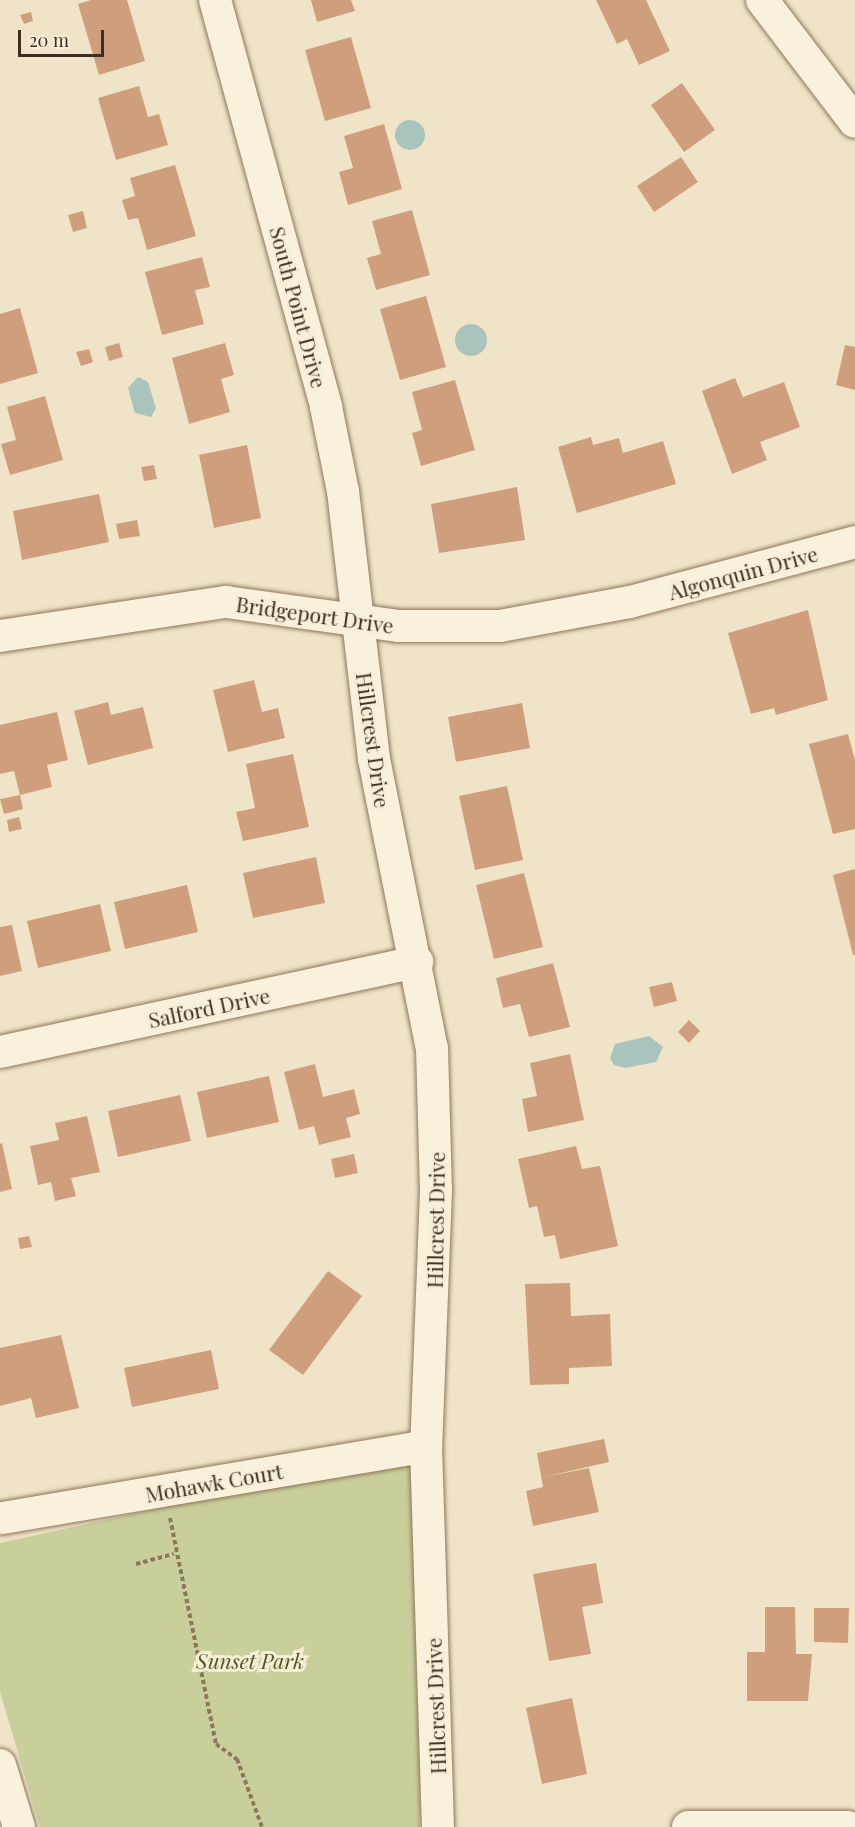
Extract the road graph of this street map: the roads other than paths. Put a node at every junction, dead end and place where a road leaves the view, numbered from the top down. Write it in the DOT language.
graph roads {
  1 [pos="214,0"];
  2 [pos="762,0"];
  3 [pos="855,122"];
  4 [pos="855,542"];
  5 [pos="630,602"];
  6 [pos="359,620"];
  7 [pos="0,636"];
  8 [pos="417,962"];
  9 [pos="0,1052"];
  10 [pos="426,1446"];
  11 [pos="2,1518"];
  12 [pos="0,1765"];
  13 [pos="19,1827"];
  14 [pos="438,1827"];
  15 [pos="688,1827"];
  16 [pos="848,1827"];
  1 -- 6 [label="street, South Point Drive"];
  2 -- 3 [label="street"];
  4 -- 5 [label="street, Algonquin Drive"];
  5 -- 6 [label="street, Bridgeport Drive"];
  6 -- 7 [label="street, Bridgeport Drive"];
  6 -- 8 [label="street, Hillcrest Drive"];
  8 -- 9 [label="street, Salford Drive"];
  8 -- 10 [label="street, Hillcrest Drive"];
  10 -- 11 [label="street, Mohawk Court"];
  10 -- 14 [label="street, Hillcrest Drive"];
  12 -- 13 [label="street"];
  15 -- 16 [label="street"];
}
